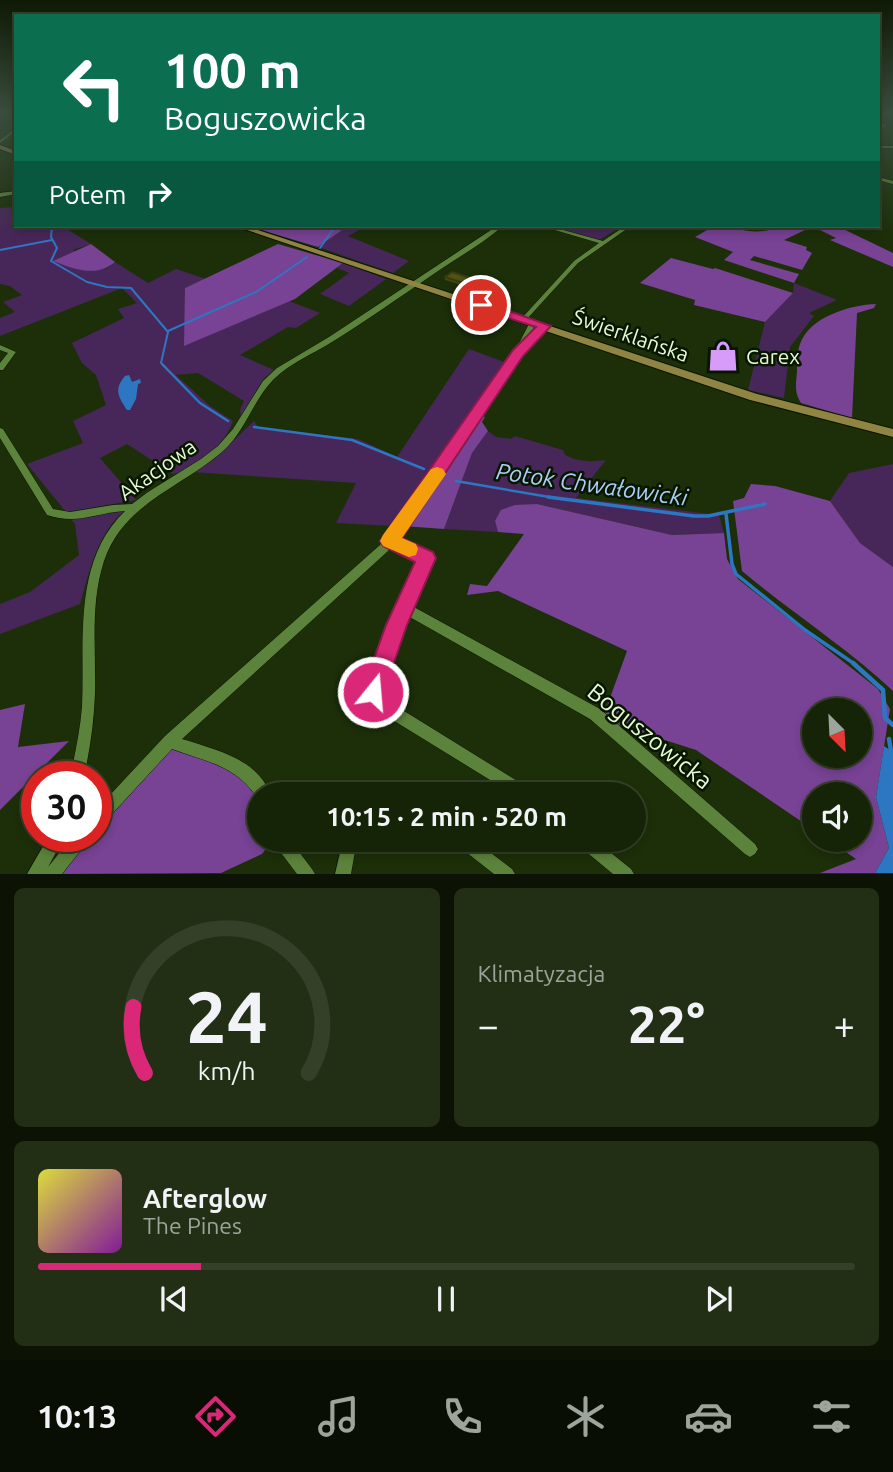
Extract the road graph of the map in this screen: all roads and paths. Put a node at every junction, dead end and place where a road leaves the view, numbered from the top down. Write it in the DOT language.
graph roads {
  1 [pos="245,228"];
  2 [pos="497,228"];
  3 [pos="551,228"];
  4 [pos="625,228"];
  5 [pos="604,243"];
  6 [pos="416,283"];
  7 [pos="534,322"];
  8 [pos="0,347"];
  9 [pos="0,368"];
  10 [pos="0,431"];
  11 [pos="893,433"];
  12 [pos="133,508"];
  13 [pos="390,541"];
  14 [pos="404,608"];
  15 [pos="170,741"];
  16 [pos="80,761"];
  17 [pos="256,782"];
  18 [pos="506,782"];
  19 [pos="112,804"];
  20 [pos="750,849"];
  21 [pos="48,852"];
  22 [pos="70,852"];
  23 [pos="290,852"];
  24 [pos="347,852"];
  25 [pos="478,852"];
  26 [pos="599,852"];
  27 [pos="35,873"];
  28 [pos="52,873"];
  29 [pos="307,873"];
  30 [pos="343,873"];
  31 [pos="506,873"];
  32 [pos="626,873"];
  1 -- 6 [label="main road, Świerklańska"];
  2 -- 6 [label="street, Akacjowa"];
  3 -- 5 [label="street"];
  4 -- 5 [label="street"];
  5 -- 7 [label="street"];
  6 -- 7 [label="main road, Świerklańska"];
  6 -- 12 [label="street, Akacjowa"];
  7 -- 11 [label="main road, Świerklańska"];
  7 -- 13 [label="street"];
  8 -- 9 [label="street"];
  10 -- 12 [label="street"];
  12 -- 16 [label="street, Akacjowa"];
  13 -- 14 [label="street"];
  13 -- 15 [label="street"];
  14 -- 18 [label="street"];
  14 -- 20 [label="street, Boguszowicka"];
  15 -- 17 [label="street"];
  15 -- 19 [label="street"];
  21 -- 27 [label="street"];
  22 -- 28 [label="street"];
  23 -- 29 [label="street"];
  24 -- 30 [label="street"];
  25 -- 31 [label="street"];
  26 -- 32 [label="street"];
}
